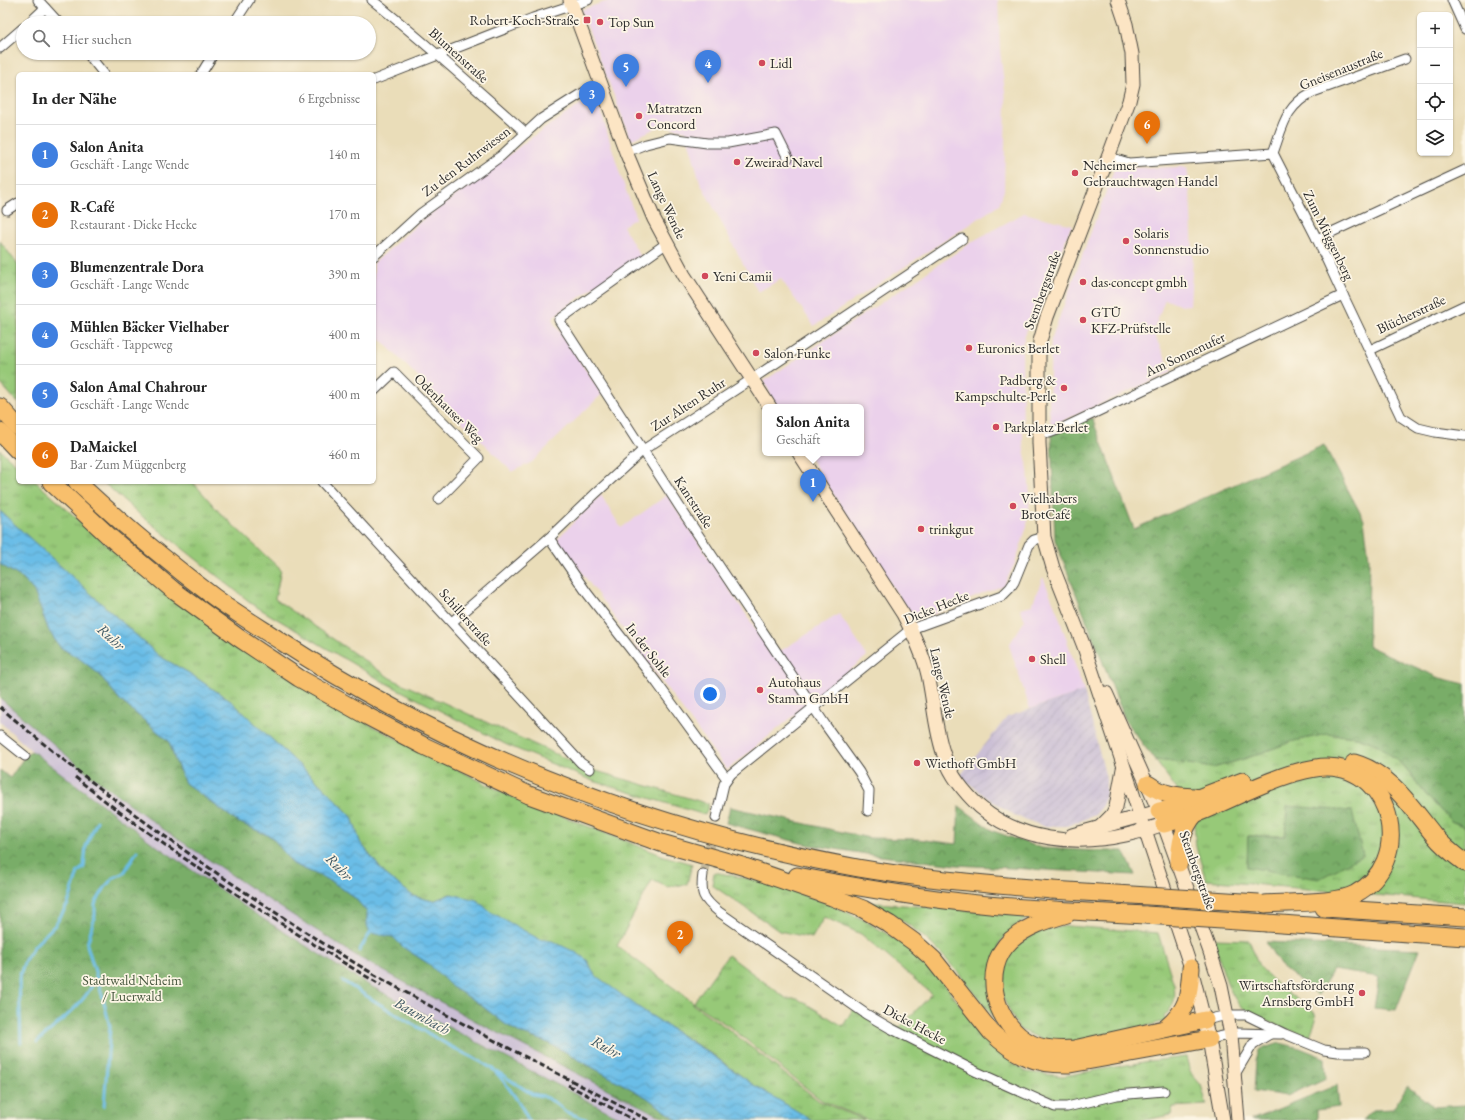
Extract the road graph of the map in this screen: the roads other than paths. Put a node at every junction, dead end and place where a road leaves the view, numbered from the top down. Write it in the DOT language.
graph roads {
  1 [pos="38,0"];
  2 [pos="249,0"];
  3 [pos="372,0"];
  4 [pos="588,0"];
  5 [pos="1118,0"];
  6 [pos="1452,0"];
  7 [pos="570,2"];
  8 [pos="45,8"];
  9 [pos="36,16"];
  10 [pos="53,16"];
  11 [pos="239,16"];
  12 [pos="1465,29"];
  13 [pos="16,34"];
  14 [pos="0,48"];
  15 [pos="437,56"];
  16 [pos="1405,59"];
  17 [pos="93,60"];
  18 [pos="210,60"];
  19 [pos="102,72"];
  20 [pos="203,72"];
  21 [pos="376,79"];
  22 [pos="601,84"];
  23 [pos="526,133"];
  24 [pos="626,152"];
  25 [pos="1273,153"];
  26 [pos="1109,157"];
  27 [pos="788,158"];
  28 [pos="1465,170"];
  29 [pos="16,203"];
  30 [pos="7,210"];
  31 [pos="1317,238"];
  32 [pos="962,239"];
  33 [pos="667,243"];
  34 [pos="376,254"];
  35 [pos="1343,295"];
  36 [pos="1465,304"];
  37 [pos="1370,350"];
  38 [pos="752,380"];
  39 [pos="376,389"];
  40 [pos="768,404"];
  41 [pos="0,407"];
  42 [pos="16,425"];
  43 [pos="1038,429"];
  44 [pos="0,432"];
  45 [pos="1465,436"];
  46 [pos="16,448"];
  47 [pos="644,450"];
  48 [pos="801,456"];
  49 [pos="54,484"];
  50 [pos="79,484"];
  51 [pos="324,484"];
  52 [pos="439,499"];
  53 [pos="1044,537"];
  54 [pos="549,538"];
  55 [pos="452,622"];
  56 [pos="910,629"];
  57 [pos="1083,644"];
  58 [pos="813,707"];
  59 [pos="0,736"];
  60 [pos="25,756"];
  61 [pos="1124,767"];
  62 [pos="590,769"];
  63 [pos="727,779"];
  64 [pos="1148,784"];
  65 [pos="1201,797"];
  66 [pos="868,811"];
  67 [pos="1195,814"];
  68 [pos="1140,816"];
  69 [pos="716,818"];
  70 [pos="1162,818"];
  71 [pos="1101,826"];
  72 [pos="1145,830"];
  73 [pos="1059,839"];
  74 [pos="1179,863"];
  75 [pos="1465,864"];
  76 [pos="742,866"];
  77 [pos="703,874"];
  78 [pos="1262,904"];
  79 [pos="1078,911"];
  80 [pos="1465,917"];
  81 [pos="1465,937"];
  82 [pos="1191,968"];
  83 [pos="1228,1015"];
  84 [pos="1205,1020"];
  85 [pos="1166,1028"];
  86 [pos="1272,1033"];
  87 [pos="1285,1034"];
  88 [pos="1231,1035"];
  89 [pos="1209,1039"];
  90 [pos="1365,1052"];
  91 [pos="1234,1076"];
  92 [pos="1164,1091"];
  93 [pos="1223,1120"];
  94 [pos="1238,1120"];
  1 -- 8 [label="street"];
  2 -- 11 [label="street"];
  3 -- 15 [label="street, Blumenstraße"];
  4 -- 7 [label="street"];
  5 -- 26 [label="street, Stembergstraße"];
  6 -- 12 [label="street"];
  7 -- 15 [label="street"];
  7 -- 22 [label="street, Lange Wende"];
  8 -- 9 [label="street"];
  8 -- 10 [label="street"];
  13 -- 14 [label="street"];
  15 -- 21 [label="street"];
  15 -- 23 [label="street, Blumenstraße"];
  16 -- 25 [label="street, Gneisenaustraße"];
  17 -- 19 [label="street"];
  18 -- 20 [label="street"];
  22 -- 23 [label="street, Zu den Ruhrwiesen"];
  22 -- 24 [label="street, Lange Wende"];
  23 -- 34 [label="street, Zu den Ruhrwiesen"];
  24 -- 27 [label="street"];
  24 -- 33 [label="street, Lange Wende"];
  25 -- 26 [label="street"];
  25 -- 31 [label="street, Zum Müggenberg"];
  26 -- 43 [label="street, Stembergstraße"];
  28 -- 31 [label="street"];
  29 -- 30 [label="street"];
  31 -- 35 [label="street, Zum Müggenberg"];
  32 -- 38 [label="street, Zur Alten Ruhr"];
  33 -- 38 [label="street, Lange Wende"];
  33 -- 47 [label="street, Kantstraße"];
  35 -- 37 [label="street, Zum Müggenberg"];
  35 -- 43 [label="street, Am Sonnenufer"];
  36 -- 37 [label="street, Blücherstraße"];
  37 -- 45 [label="street, Zum Müggenberg"];
  38 -- 40 [label="street, Lange Wende"];
  38 -- 47 [label="street, Zur Alten Ruhr"];
  39 -- 52 [label="street, Odenhauser Weg"];
  41 -- 42 [label="highway"];
  43 -- 53 [label="street, Stembergstraße"];
  44 -- 46 [label="highway"];
  47 -- 54 [label="street, Zur Alten Ruhr"];
  47 -- 58 [label="street, Kantstraße"];
  48 -- 56 [label="street, Lange Wende"];
  49 -- 76 [label="highway"];
  50 -- 78 [label="highway, bridge"];
  51 -- 55 [label="street, Schillerstraße"];
  53 -- 56 [label="street, Dicke Hecke"];
  53 -- 57 [label="street, Stembergstraße"];
  54 -- 55 [label="street, Zur Alten Ruhr"];
  54 -- 63 [label="street, In der Sohle"];
  55 -- 62 [label="street, Schillerstraße"];
  56 -- 58 [label="street, Dicke Hecke"];
  56 -- 73 [label="street, Lange Wende"];
  57 -- 61 [label="street, Stembergstraße"];
  57 -- 64 [label="street, Stembergstraße"];
  58 -- 63 [label="street, Dicke Hecke"];
  58 -- 66 [label="street, Kantstraße"];
  59 -- 60 [label="street"];
  61 -- 68 [label="street, Stembergstraße"];
  61 -- 71 [label="street"];
  63 -- 69 [label="street"];
  64 -- 65 [label="highway"];
  64 -- 70 [label="street, Stembergstraße"];
  65 -- 70 [label="highway"];
  65 -- 75 [label="highway"];
  67 -- 70 [label="highway"];
  67 -- 74 [label="highway"];
  67 -- 78 [label="highway"];
  68 -- 70 [label="street, Lange Wende"];
  68 -- 71 [label="street, Lange Wende"];
  68 -- 72 [label="street, Stembergstraße"];
  70 -- 72 [label="street, Lange Wende"];
  70 -- 74 [label="street, Stembergstraße"];
  71 -- 73 [label="street, Lange Wende"];
  72 -- 73 [label="street, Lange Wende"];
  72 -- 82 [label="street, Stembergstraße"];
  74 -- 83 [label="street, Stembergstraße"];
  76 -- 79 [label="highway"];
  76 -- 89 [label="highway"];
  77 -- 92 [label="street, Dicke Hecke"];
  78 -- 80 [label="highway"];
  79 -- 81 [label="highway, bridge"];
  79 -- 85 [label="highway"];
  82 -- 84 [label="street, Stembergstraße"];
  82 -- 85 [label="highway"];
  83 -- 84 [label="street"];
  83 -- 87 [label="street"];
  83 -- 88 [label="street, Stembergstraße"];
  84 -- 85 [label="highway"];
  84 -- 89 [label="street, Stembergstraße"];
  86 -- 87 [label="street"];
  86 -- 88 [label="street"];
  86 -- 91 [label="street"];
  87 -- 90 [label="street"];
  88 -- 89 [label="street"];
  88 -- 91 [label="street, Stembergstraße"];
  89 -- 93 [label="street, Stembergstraße"];
  91 -- 94 [label="street, Stembergstraße"];
}
